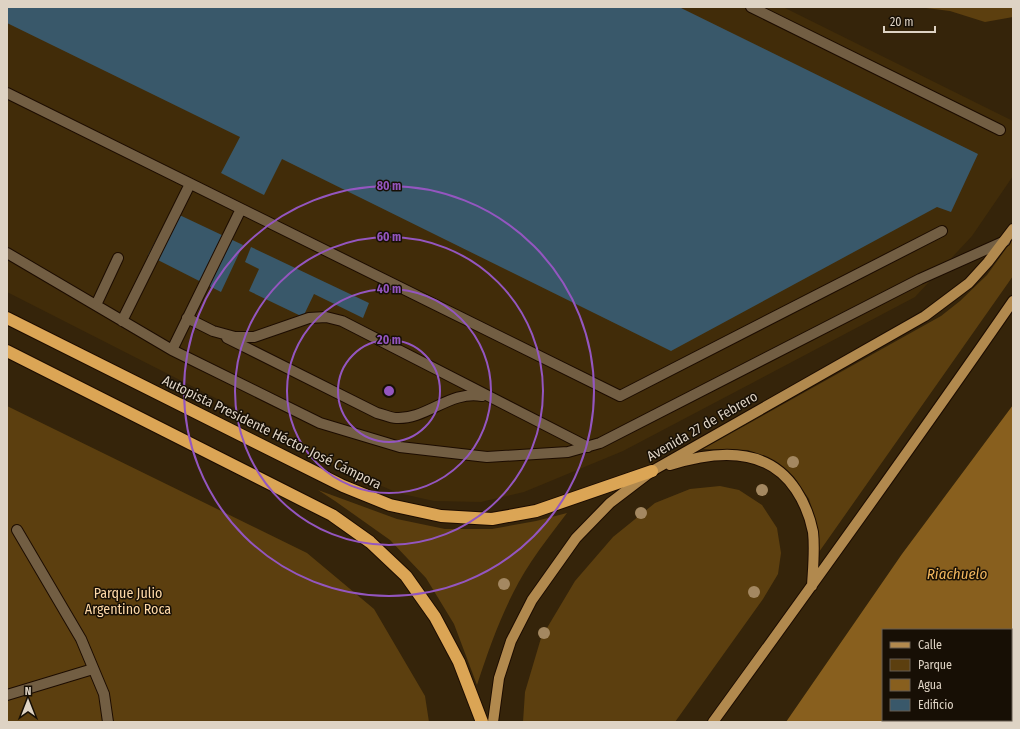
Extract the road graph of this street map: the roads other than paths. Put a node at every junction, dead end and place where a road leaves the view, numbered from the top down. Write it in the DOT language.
graph roads {
  1 [pos="752,7"];
  2 [pos="7,93"];
  3 [pos="1000,130"];
  4 [pos="190,184"];
  5 [pos="241,209"];
  6 [pos="1013,229"];
  7 [pos="942,231"];
  8 [pos="1005,241"];
  9 [pos="7,253"];
  10 [pos="118,258"];
  11 [pos="1013,301"];
  12 [pos="96,305"];
  13 [pos="7,318"];
  14 [pos="187,318"];
  15 [pos="122,321"];
  16 [pos="213,331"];
  17 [pos="172,350"];
  18 [pos="7,351"];
  19 [pos="492,398"];
  20 [pos="588,447"];
  21 [pos="652,471"];
  22 [pos="17,530"];
  23 [pos="812,586"];
  24 [pos="93,669"];
  25 [pos="7,695"];
  26 [pos="108,722"];
  27 [pos="482,722"];
  28 [pos="493,722"];
  29 [pos="713,722"];
  1 -- 3 [label="lane"];
  2 -- 4 [label="lane"];
  4 -- 5 [label="lane"];
  4 -- 15 [label="lane"];
  5 -- 7 [label="lane"];
  5 -- 14 [label="lane"];
  6 -- 8 [label="main road, Avenida 27 de Febrero"];
  8 -- 20 [label="lane"];
  8 -- 21 [label="main road, Avenida 27 de Febrero"];
  9 -- 12 [label="lane"];
  10 -- 12 [label="lane"];
  11 -- 23 [label="main road"];
  12 -- 15 [label="lane"];
  13 -- 21 [label="highway, Autopista Presidente Héctor José Cámpora"];
  14 -- 16 [label="lane"];
  14 -- 17 [label="lane"];
  15 -- 17 [label="lane"];
  16 -- 19 [label="lane"];
  16 -- 19 [label="lane"];
  17 -- 20 [label="lane"];
  18 -- 27 [label="highway"];
  19 -- 20 [label="lane"];
  21 -- 23 [label="main road"];
  21 -- 28 [label="main road, Avenida 27 de Febrero"];
  22 -- 24 [label="lane"];
  23 -- 29 [label="main road"];
  24 -- 25 [label="lane"];
  24 -- 26 [label="lane"];
}
